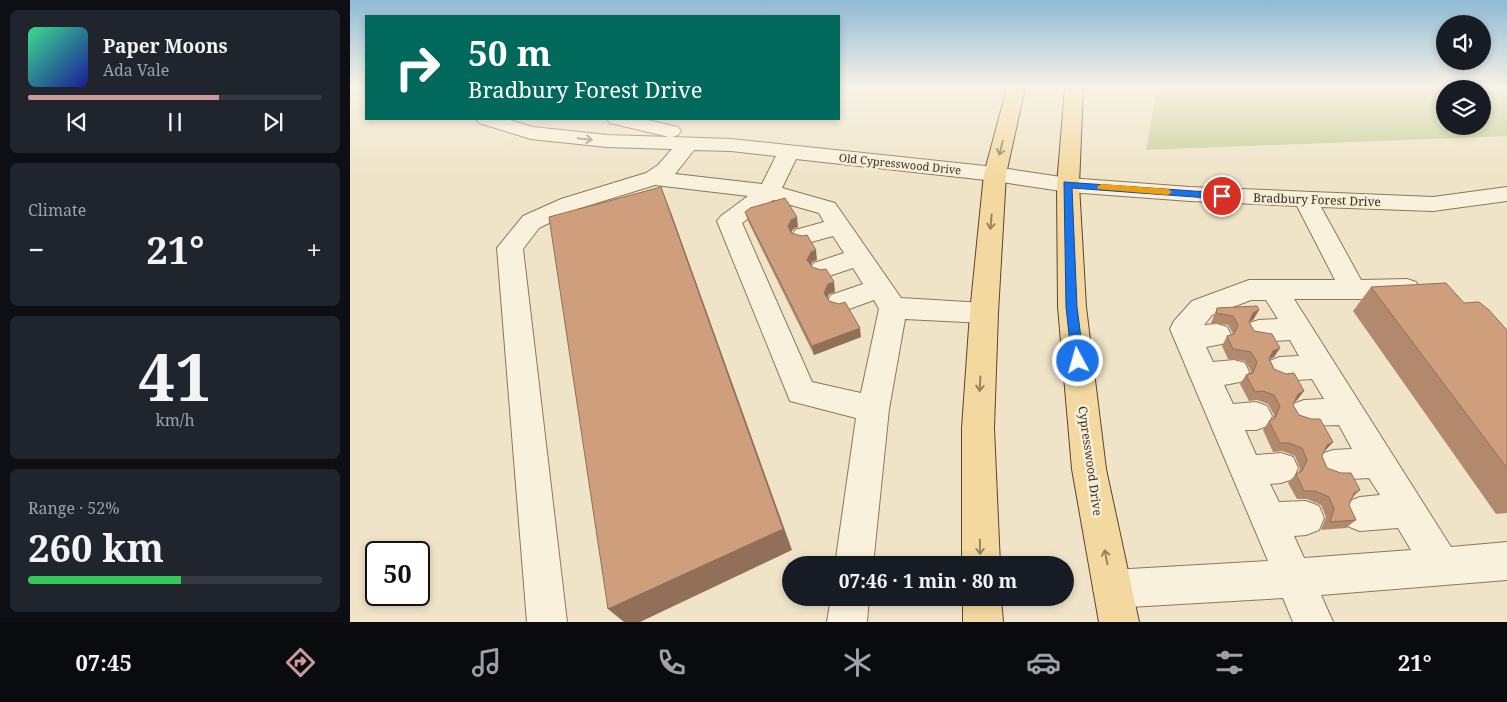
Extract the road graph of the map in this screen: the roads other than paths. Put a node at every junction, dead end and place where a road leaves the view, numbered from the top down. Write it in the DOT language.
graph roads {
  1 [pos="1009,117"];
  2 [pos="1071,117"];
  3 [pos="489,120"];
  4 [pos="621,120"];
  5 [pos="688,144"];
  6 [pos="731,145"];
  7 [pos="790,152"];
  8 [pos="995,174"];
  9 [pos="654,178"];
  10 [pos="1068,184"];
  11 [pos="769,192"];
  12 [pos="1507,194"];
  13 [pos="1306,200"];
  14 [pos="838,226"];
  15 [pos="804,236"];
  16 [pos="859,257"];
  17 [pos="823,269"];
  18 [pos="1274,290"];
  19 [pos="1353,290"];
  20 [pos="1436,296"];
  21 [pos="887,298"];
  22 [pos="841,302"];
  23 [pos="984,313"];
  24 [pos="1297,328"];
  25 [pos="1259,331"];
  26 [pos="1216,335"];
  27 [pos="1188,337"];
  28 [pos="1320,366"];
  29 [pos="1280,369"];
  30 [pos="1234,372"];
  31 [pos="1205,375"];
  32 [pos="873,409"];
  33 [pos="1348,411"];
  34 [pos="1304,413"];
  35 [pos="1256,416"];
  36 [pos="1223,418"];
  37 [pos="1379,462"];
  38 [pos="1333,465"];
  39 [pos="1281,468"];
  40 [pos="1247,472"];
  41 [pos="1408,510"];
  42 [pos="1360,514"];
  43 [pos="1306,518"];
  44 [pos="1268,520"];
  45 [pos="855,556"];
  46 [pos="981,556"];
  47 [pos="1507,561"];
  48 [pos="1442,567"];
  49 [pos="1294,578"];
  50 [pos="849,606"];
  51 [pos="982,606"];
  52 [pos="1116,606"];
  53 [pos="548,622"];
  54 [pos="848,622"];
  55 [pos="983,622"];
  56 [pos="1313,622"];
  1 -- 8 [label="main road, one-way"];
  2 -- 10 [label="main road, Cypresswood Drive"];
  3 -- 5 [label="street, Old Cypresswood Drive, one-way"];
  4 -- 6 [label="street, Old Cypresswood Drive"];
  5 -- 6 [label="street, Old Cypresswood Drive"];
  5 -- 9 [label="street"];
  6 -- 7 [label="street, Old Cypresswood Drive"];
  7 -- 8 [label="street, Old Cypresswood Drive"];
  7 -- 11 [label="street"];
  8 -- 10 [label="street, Old Cypresswood Drive"];
  8 -- 23 [label="main road, one-way"];
  9 -- 11 [label="street"];
  9 -- 53 [label="street"];
  10 -- 13 [label="street, Bradbury Forest Drive"];
  52 -- 10 [label="main road, Cypresswood Drive, one-way"];
  11 -- 14 [label="street"];
  11 -- 32 [label="street"];
  12 -- 13 [label="street, Bradbury Forest Drive"];
  13 -- 19 [label="street"];
  14 -- 15 [label="street"];
  14 -- 16 [label="street"];
  16 -- 17 [label="street"];
  16 -- 21 [label="street"];
  18 -- 19 [label="street"];
  18 -- 24 [label="street"];
  18 -- 27 [label="street"];
  19 -- 20 [label="street"];
  21 -- 22 [label="street"];
  21 -- 23 [label="street"];
  21 -- 32 [label="street"];
  23 -- 46 [label="main road, one-way"];
  24 -- 25 [label="street"];
  24 -- 28 [label="street"];
  26 -- 27 [label="street"];
  27 -- 31 [label="street"];
  28 -- 29 [label="street"];
  28 -- 33 [label="street"];
  30 -- 31 [label="street"];
  31 -- 36 [label="street"];
  32 -- 45 [label="street"];
  33 -- 34 [label="street"];
  33 -- 37 [label="street"];
  35 -- 36 [label="street"];
  36 -- 40 [label="street"];
  37 -- 38 [label="street"];
  37 -- 41 [label="street"];
  39 -- 40 [label="street"];
  40 -- 44 [label="street"];
  41 -- 42 [label="street"];
  41 -- 48 [label="street"];
  43 -- 44 [label="street"];
  44 -- 49 [label="street"];
  47 -- 48 [label="street"];
  48 -- 49 [label="street"];
  49 -- 52 [label="street"];
  49 -- 56 [label="street"];
  50 -- 54 [label="street"];
  51 -- 55 [label="main road"];
}
